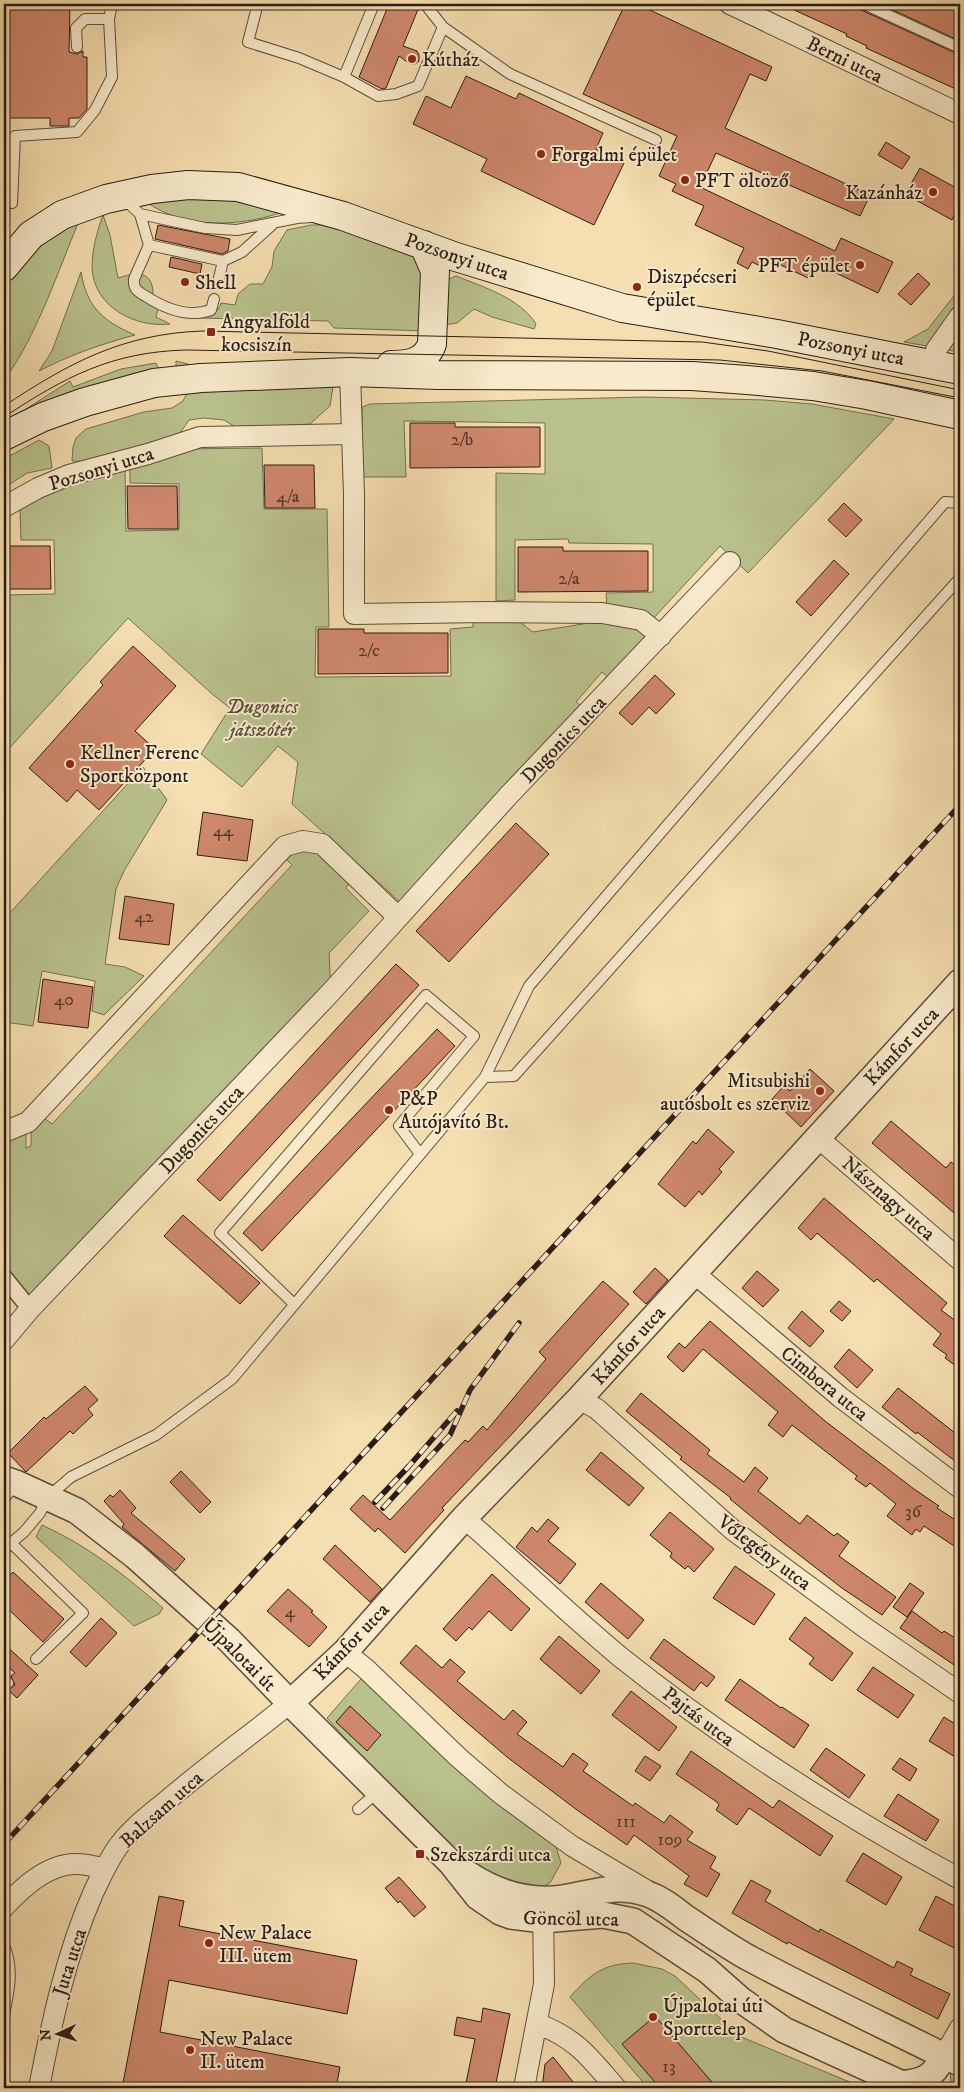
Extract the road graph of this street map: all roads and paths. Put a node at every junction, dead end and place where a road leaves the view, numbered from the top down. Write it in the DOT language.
graph roads {
  1 [pos="112,4"];
  2 [pos="374,4"];
  3 [pos="425,4"];
  4 [pos="730,4"];
  5 [pos="864,4"];
  6 [pos="256,11"];
  7 [pos="110,19"];
  8 [pos="443,27"];
  9 [pos="77,46"];
  10 [pos="960,48"];
  11 [pos="344,77"];
  12 [pos="960,114"];
  13 [pos="656,140"];
  14 [pos="12,203"];
  15 [pos="130,205"];
  16 [pos="342,216"];
  17 [pos="272,224"];
  18 [pos="149,245"];
  19 [pos="424,245"];
  20 [pos="223,261"];
  21 [pos="4,267"];
  22 [pos="219,278"];
  23 [pos="214,299"];
  24 [pos="960,316"];
  25 [pos="933,364"];
  26 [pos="960,370"];
  27 [pos="350,372"];
  28 [pos="960,415"];
  29 [pos="352,434"];
  30 [pos="4,436"];
  31 [pos="960,503"];
  32 [pos="4,507"];
  33 [pos="730,562"];
  34 [pos="960,578"];
  35 [pos="661,636"];
  36 [pos="398,917"];
  37 [pos="960,982"];
  38 [pos="485,1077"];
  39 [pos="4,1132"];
  40 [pos="817,1137"];
  41 [pos="420,1154"];
  42 [pos="960,1260"];
  43 [pos="694,1273"];
  44 [pos="4,1277"];
  45 [pos="294,1304"];
  46 [pos="30,1309"];
  47 [pos="4,1340"];
  48 [pos="579,1399"];
  49 [pos="8,1487"];
  50 [pos="960,1488"];
  51 [pos="48,1497"];
  52 [pos="464,1518"];
  53 [pos="7,1546"];
  54 [pos="344,1652"];
  55 [pos="36,1659"];
  56 [pos="960,1693"];
  57 [pos="290,1703"];
  58 [pos="380,1790"];
  59 [pos="358,1809"];
  60 [pos="452,1863"];
  61 [pos="105,1868"];
  62 [pos="960,1879"];
  63 [pos="658,1898"];
  64 [pos="4,1907"];
  65 [pos="543,1910"];
  66 [pos="4,1945"];
  67 [pos="4,2014"];
  68 [pos="538,2024"];
  69 [pos="960,2028"];
  70 [pos="952,2060"];
  71 [pos="906,2086"];
  72 [pos="39,2088"];
  73 [pos="524,2088"];
  74 [pos="616,2088"];
  75 [pos="943,2088"];
  1 -- 7 [label="lane"];
  2 -- 11 [label="lane"];
  3 -- 8 [label="lane"];
  4 -- 12 [label="street, Berni utca"];
  5 -- 10 [label="lane"];
  6 -- 11 [label="lane"];
  7 -- 9 [label="lane"];
  7 -- 14 [label="lane"];
  8 -- 11 [label="lane"];
  8 -- 13 [label="lane"];
  15 -- 16 [label="main road, Pozsonyi utca"];
  15 -- 17 [label="lane"];
  15 -- 18 [label="lane"];
  15 -- 21 [label="main road, Pozsonyi utca"];
  16 -- 17 [label="lane"];
  16 -- 19 [label="main road, Pozsonyi utca"];
  17 -- 20 [label="lane"];
  18 -- 20 [label="lane"];
  18 -- 23 [label="lane"];
  19 -- 25 [label="main road, Pozsonyi utca"];
  19 -- 27 [label="main road"];
  20 -- 22 [label="lane"];
  24 -- 25 [label="street"];
  25 -- 26 [label="main road, Pozsonyi utca"];
  27 -- 28 [label="main road"];
  27 -- 29 [label="street"];
  27 -- 30 [label="main road"];
  29 -- 32 [label="street, Pozsonyi utca"];
  29 -- 35 [label="street"];
  31 -- 38 [label="lane"];
  33 -- 35 [label="street, Dugonics utca"];
  34 -- 38 [label="lane"];
  35 -- 36 [label="street, Dugonics utca"];
  36 -- 39 [label="street"];
  36 -- 46 [label="street, Dugonics utca"];
  37 -- 40 [label="street, Kámfor utca"];
  38 -- 41 [label="lane"];
  40 -- 42 [label="street, Násznagy utca"];
  40 -- 43 [label="street, Kámfor utca"];
  41 -- 45 [label="lane"];
  41 -- 45 [label="lane"];
  43 -- 48 [label="street, Kámfor utca"];
  43 -- 50 [label="street, Cimbora utca"];
  44 -- 46 [label="street"];
  45 -- 51 [label="lane"];
  46 -- 47 [label="street, Dugonics utca"];
  48 -- 52 [label="street, Kámfor utca"];
  48 -- 56 [label="street, Vőlegény utca"];
  49 -- 51 [label="street, Újpalotai út"];
  51 -- 53 [label="lane"];
  51 -- 57 [label="street, Újpalotai út"];
  52 -- 54 [label="street, Kámfor utca"];
  52 -- 62 [label="street, Pajtás utca"];
  53 -- 55 [label="lane"];
  54 -- 57 [label="street, Kámfor utca"];
  54 -- 63 [label="street, Göncöl utca"];
  57 -- 58 [label="street, Újpalotai út"];
  57 -- 61 [label="street, Balzsam utca"];
  58 -- 59 [label="lane"];
  58 -- 60 [label="street, Újpalotai út"];
  60 -- 65 [label="street, Göncöl utca"];
  61 -- 64 [label="street, Balzsam utca"];
  61 -- 72 [label="street, Juta utca"];
  63 -- 65 [label="street, Göncöl utca"];
  63 -- 70 [label="street, Göncöl utca"];
  65 -- 68 [label="street"];
  65 -- 71 [label="street, Göncöl utca"];
  66 -- 67 [label="lane"];
  68 -- 73 [label="street"];
  68 -- 74 [label="street"];
  69 -- 70 [label="street"];
  70 -- 71 [label="street"];
  70 -- 75 [label="street"];
}
